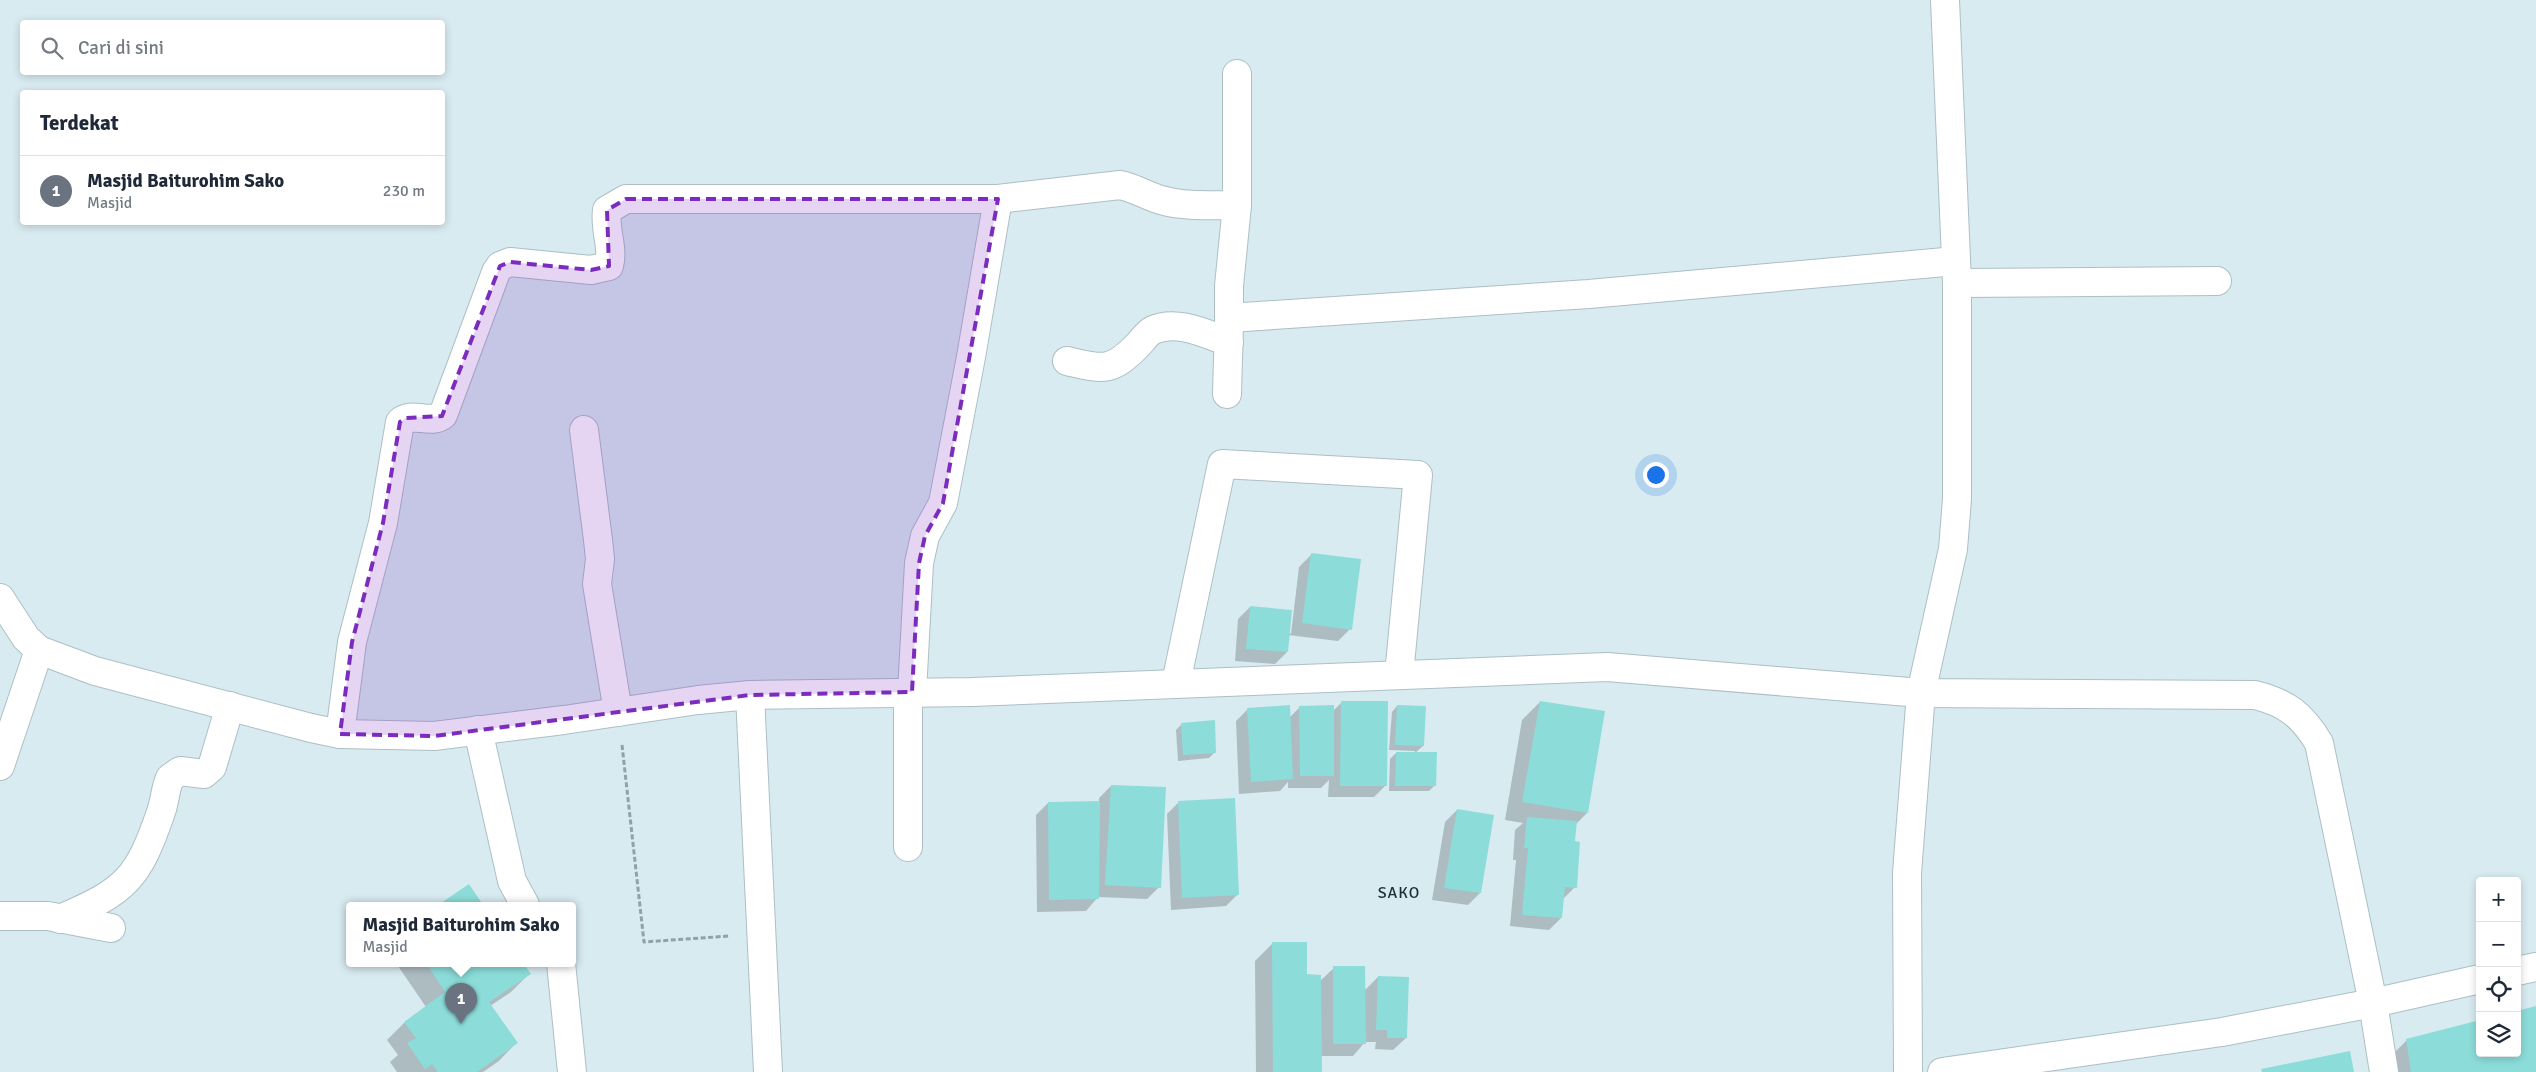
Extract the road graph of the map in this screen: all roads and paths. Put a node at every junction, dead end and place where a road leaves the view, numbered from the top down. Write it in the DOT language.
graph roads {
  1 [pos="1945,0"];
  2 [pos="1237,74"];
  3 [pos="998,199"];
  4 [pos="1236,205"];
  5 [pos="1957,272"];
  6 [pos="2217,280"];
  7 [pos="1229,330"];
  8 [pos="1067,361"];
  9 [pos="1227,394"];
  10 [pos="584,430"];
  11 [pos="0,598"];
  12 [pos="38,650"];
  13 [pos="1399,675"];
  14 [pos="1176,683"];
  15 [pos="910,692"];
  16 [pos="1921,693"];
  17 [pos="750,695"];
  18 [pos="230,706"];
  19 [pos="618,712"];
  20 [pos="478,730"];
  21 [pos="340,734"];
  22 [pos="0,766"];
  23 [pos="908,846"];
  24 [pos="523,902"];
  25 [pos="0,916"];
  26 [pos="60,918"];
  27 [pos="111,928"];
  28 [pos="761,934"];
  29 [pos="2536,966"];
  30 [pos="562,967"];
  31 [pos="2521,970"];
  32 [pos="2476,980"];
  33 [pos="2373,1003"];
  34 [pos="1957,1070"];
  35 [pos="572,1072"];
  36 [pos="768,1072"];
  37 [pos="1908,1072"];
  38 [pos="2384,1072"];
  1 -- 5 [label="street"];
  2 -- 4 [label="street"];
  3 -- 4 [label="street"];
  3 -- 15 [label="street"];
  3 -- 21 [label="street"];
  4 -- 7 [label="street"];
  5 -- 6 [label="street"];
  5 -- 7 [label="street"];
  5 -- 16 [label="street"];
  7 -- 8 [label="street"];
  7 -- 9 [label="street"];
  10 -- 19 [label="street"];
  11 -- 12 [label="street"];
  12 -- 18 [label="street"];
  12 -- 22 [label="street"];
  13 -- 14 [label="street"];
  13 -- 14 [label="street"];
  13 -- 16 [label="street"];
  14 -- 15 [label="street"];
  15 -- 17 [label="street"];
  15 -- 23 [label="street"];
  16 -- 33 [label="street"];
  16 -- 37 [label="street"];
  17 -- 19 [label="street"];
  17 -- 28 [label="street"];
  18 -- 21 [label="street"];
  18 -- 26 [label="street"];
  19 -- 20 [label="street"];
  19 -- 28 [label="path"];
  20 -- 21 [label="street"];
  20 -- 24 [label="street"];
  25 -- 26 [label="street"];
  26 -- 27 [label="street"];
  28 -- 36 [label="street"];
  29 -- 31 [label="street"];
  30 -- 35 [label="street"];
  32 -- 33 [label="street"];
  33 -- 34 [label="street"];
  33 -- 38 [label="street"];
}
